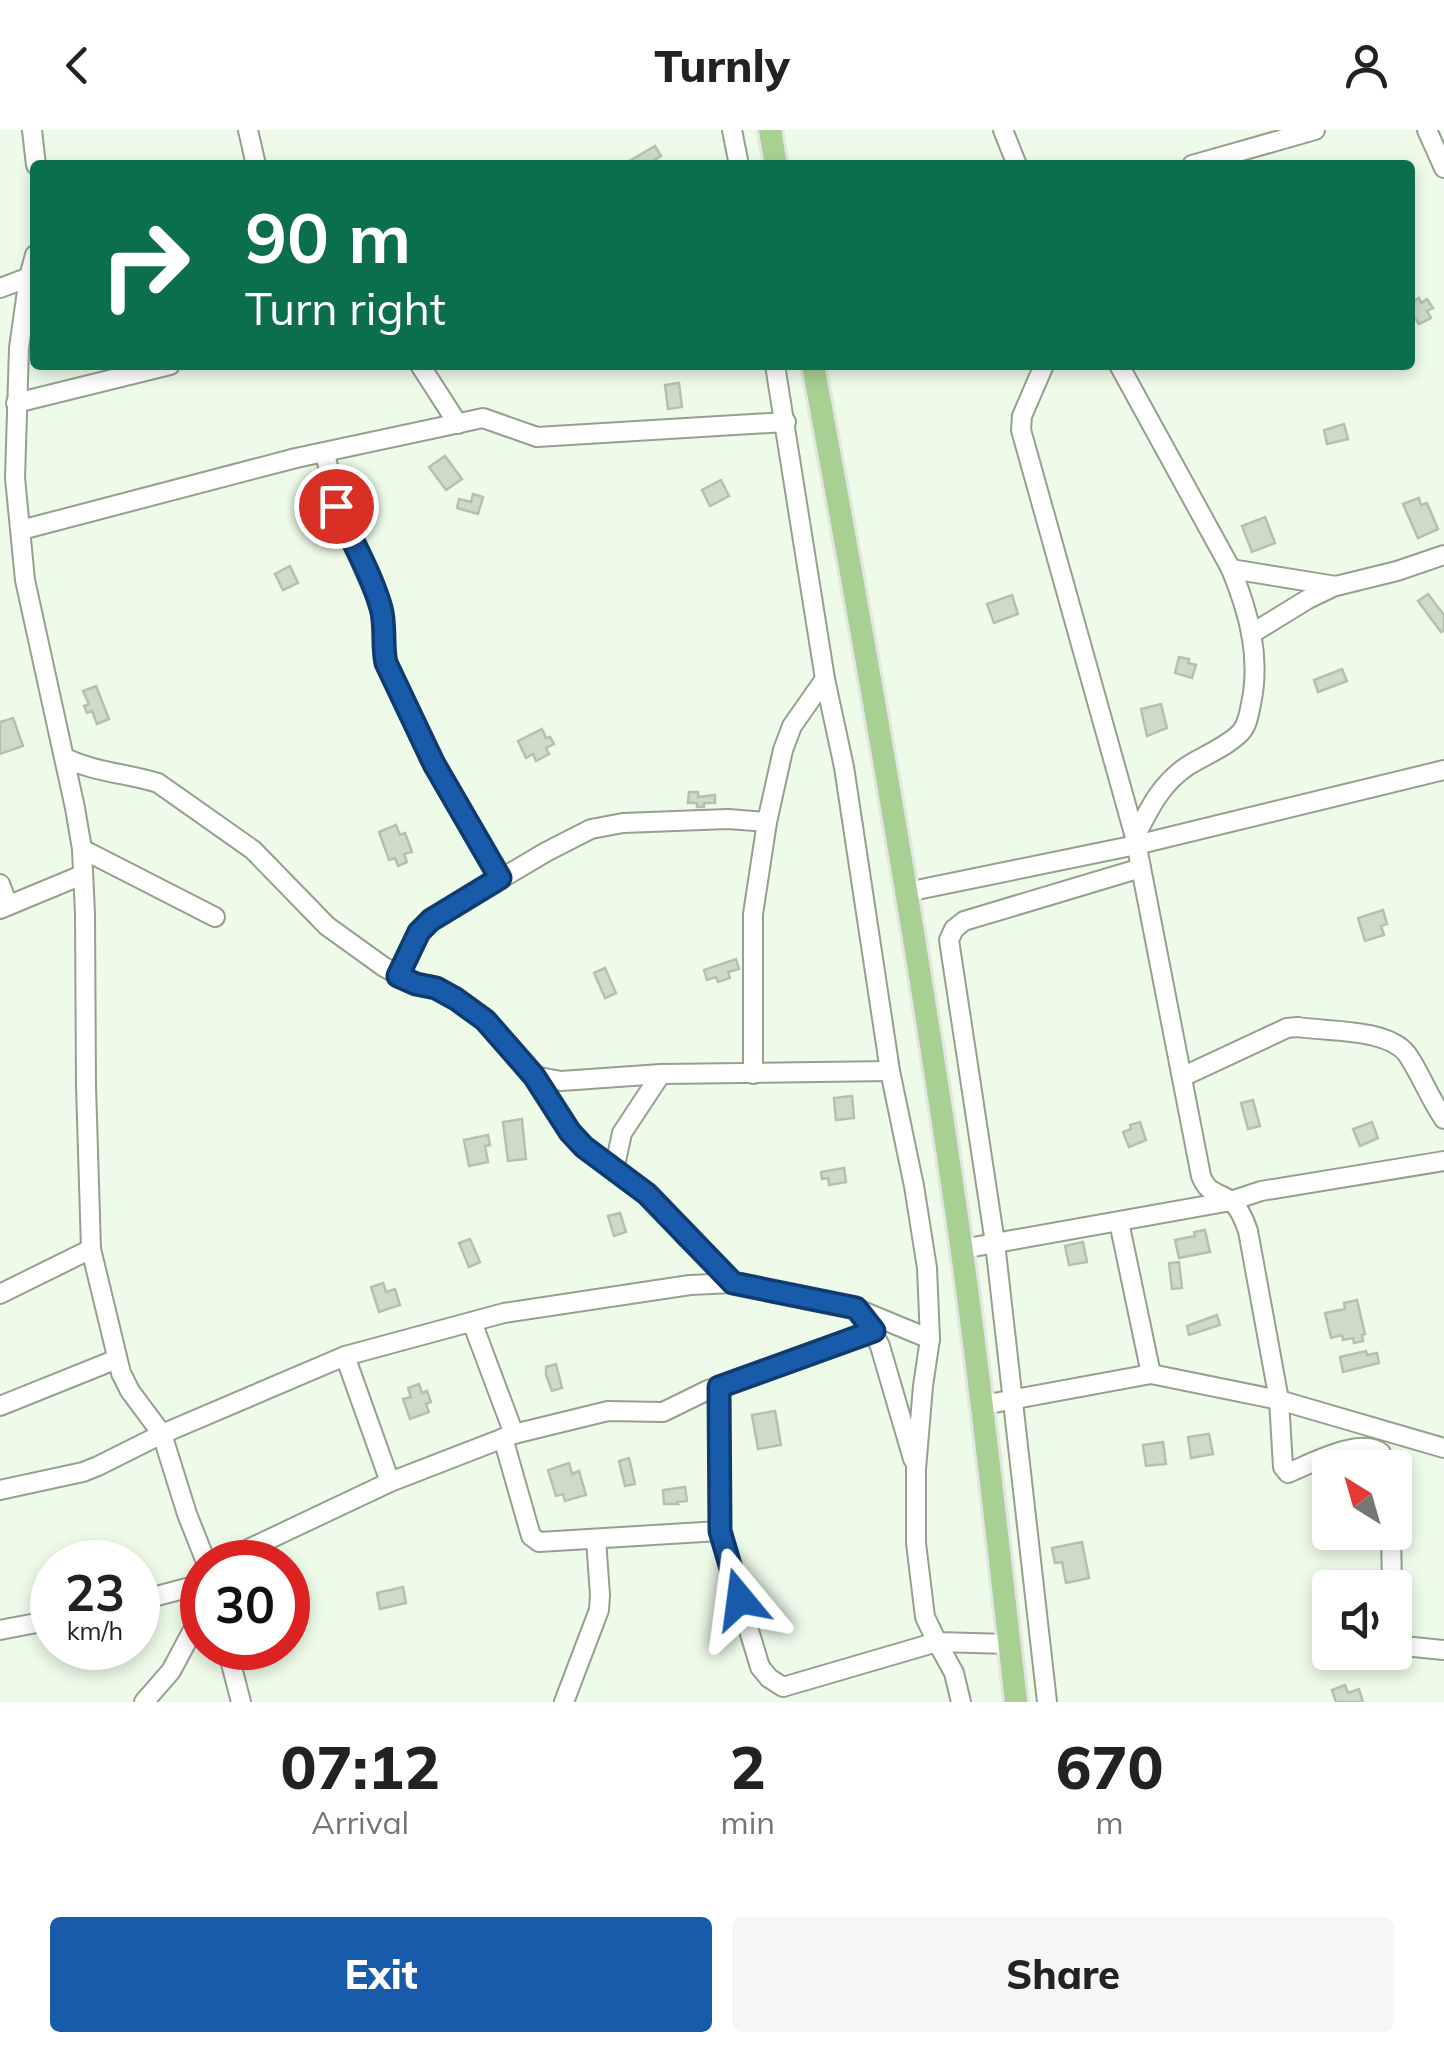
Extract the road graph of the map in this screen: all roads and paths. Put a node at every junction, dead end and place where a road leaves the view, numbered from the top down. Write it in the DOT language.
graph roads {
  1 [pos="32,130"];
  2 [pos="248,130"];
  3 [pos="732,130"];
  4 [pos="770,130"];
  5 [pos="1002,130"];
  6 [pos="1315,130"];
  7 [pos="1428,130"];
  8 [pos="1442,158"];
  9 [pos="35,160"];
  10 [pos="255,160"];
  11 [pos="738,160"];
  12 [pos="775,160"];
  13 [pos="1015,160"];
  14 [pos="1210,160"];
  15 [pos="30,277"];
  16 [pos="0,288"];
  17 [pos="30,288"];
  18 [pos="150,370"];
  19 [pos="423,370"];
  20 [pos="777,370"];
  21 [pos="815,370"];
  22 [pos="1042,370"];
  23 [pos="1122,370"];
  24 [pos="16,403"];
  25 [pos="786,422"];
  26 [pos="458,424"];
  27 [pos="325,452"];
  28 [pos="7,480"];
  29 [pos="21,530"];
  30 [pos="1444,555"];
  31 [pos="1231,569"];
  32 [pos="1336,586"];
  33 [pos="1251,634"];
  34 [pos="825,679"];
  35 [pos="65,758"];
  36 [pos="1444,770"];
  37 [pos="768,822"];
  38 [pos="1136,841"];
  39 [pos="82,849"];
  40 [pos="1140,868"];
  41 [pos="82,875"];
  42 [pos="500,878"];
  43 [pos="0,884"];
  44 [pos="907,892"];
  45 [pos="4,907"];
  46 [pos="215,917"];
  47 [pos="398,976"];
  48 [pos="890,1072"];
  49 [pos="662,1074"];
  50 [pos="753,1074"];
  51 [pos="534,1076"];
  52 [pos="1182,1077"];
  53 [pos="1444,1120"];
  54 [pos="1444,1161"];
  55 [pos="614,1170"];
  56 [pos="1231,1201"];
  57 [pos="1119,1222"];
  58 [pos="994,1243"];
  59 [pos="91,1249"];
  60 [pos="962,1249"];
  61 [pos="733,1283"];
  62 [pos="0,1294"];
  63 [pos="856,1308"];
  64 [pos="472,1322"];
  65 [pos="874,1331"];
  66 [pos="930,1339"];
  67 [pos="345,1356"];
  68 [pos="118,1359"];
  69 [pos="1151,1374"];
  70 [pos="719,1387"];
  71 [pos="1011,1400"];
  72 [pos="1280,1400"];
  73 [pos="982,1405"];
  74 [pos="0,1406"];
  75 [pos="162,1434"];
  76 [pos="508,1436"];
  77 [pos="1444,1448"];
  78 [pos="1350,1450"];
  79 [pos="1377,1450"];
  80 [pos="1312,1463"];
  81 [pos="916,1470"];
  82 [pos="390,1482"];
  83 [pos="0,1490"];
  84 [pos="720,1531"];
  85 [pos="596,1538"];
  86 [pos="198,1540"];
  87 [pos="267,1540"];
  88 [pos="30,1624"];
  89 [pos="0,1630"];
  90 [pos="937,1642"];
  91 [pos="1010,1644"];
  92 [pos="1412,1647"];
  93 [pos="1444,1650"];
  94 [pos="180,1653"];
  95 [pos="233,1670"];
  96 [pos="785,1694"];
  97 [pos="144,1702"];
  98 [pos="241,1702"];
  99 [pos="564,1702"];
  100 [pos="962,1702"];
  101 [pos="1016,1702"];
  102 [pos="1048,1702"];
  1 -- 9 [label="street"];
  2 -- 10 [label="street"];
  3 -- 11 [label="street"];
  4 -- 12 [label="main road"];
  5 -- 13 [label="street"];
  6 -- 14 [label="street"];
  7 -- 8 [label="street"];
  15 -- 16 [label="street"];
  17 -- 24 [label="street"];
  18 -- 24 [label="street"];
  19 -- 26 [label="street"];
  20 -- 25 [label="street"];
  21 -- 44 [label="main road"];
  22 -- 38 [label="street"];
  23 -- 31 [label="street"];
  24 -- 28 [label="street"];
  25 -- 26 [label="street"];
  25 -- 34 [label="street"];
  26 -- 27 [label="street"];
  27 -- 29 [label="street"];
  27 -- 42 [label="street"];
  28 -- 29 [label="street"];
  29 -- 35 [label="street"];
  30 -- 32 [label="street"];
  31 -- 32 [label="street"];
  31 -- 33 [label="street"];
  32 -- 33 [label="street"];
  33 -- 38 [label="street"];
  34 -- 37 [label="street"];
  34 -- 48 [label="street"];
  35 -- 39 [label="street"];
  35 -- 47 [label="street"];
  36 -- 38 [label="street"];
  37 -- 42 [label="street"];
  37 -- 50 [label="street"];
  38 -- 40 [label="street"];
  38 -- 44 [label="street"];
  39 -- 41 [label="street"];
  39 -- 46 [label="street"];
  40 -- 52 [label="street"];
  40 -- 58 [label="street"];
  41 -- 45 [label="street"];
  41 -- 59 [label="street"];
  42 -- 47 [label="street"];
  43 -- 45 [label="street"];
  44 -- 60 [label="main road"];
  47 -- 51 [label="street"];
  48 -- 50 [label="street"];
  48 -- 66 [label="street"];
  49 -- 50 [label="street"];
  49 -- 51 [label="street"];
  49 -- 55 [label="street"];
  51 -- 55 [label="street"];
  52 -- 53 [label="street"];
  52 -- 56 [label="street"];
  54 -- 56 [label="street"];
  55 -- 61 [label="street"];
  56 -- 57 [label="street"];
  56 -- 72 [label="street"];
  57 -- 58 [label="street"];
  57 -- 69 [label="street"];
  58 -- 60 [label="street"];
  58 -- 71 [label="street"];
  59 -- 62 [label="street"];
  59 -- 68 [label="street"];
  60 -- 73 [label="main road"];
  61 -- 63 [label="street"];
  61 -- 64 [label="street"];
  63 -- 65 [label="street"];
  63 -- 66 [label="street"];
  64 -- 67 [label="street"];
  64 -- 76 [label="street"];
  65 -- 70 [label="street"];
  65 -- 81 [label="street"];
  66 -- 81 [label="street"];
  67 -- 75 [label="street"];
  67 -- 82 [label="street"];
  68 -- 74 [label="street"];
  68 -- 75 [label="street"];
  69 -- 71 [label="street"];
  69 -- 72 [label="street"];
  70 -- 76 [label="street"];
  70 -- 84 [label="street"];
  71 -- 73 [label="street"];
  71 -- 102 [label="street"];
  72 -- 77 [label="street"];
  72 -- 80 [label="street"];
  73 -- 91 [label="main road"];
  75 -- 83 [label="street"];
  75 -- 86 [label="street"];
  76 -- 82 [label="street"];
  76 -- 85 [label="street"];
  78 -- 79 [label="street"];
  81 -- 90 [label="street"];
  82 -- 87 [label="street"];
  84 -- 85 [label="street"];
  84 -- 96 [label="street"];
  85 -- 99 [label="street"];
  88 -- 89 [label="street"];
  90 -- 91 [label="street"];
  90 -- 96 [label="street"];
  90 -- 100 [label="street"];
  91 -- 101 [label="main road"];
  92 -- 93 [label="street"];
  94 -- 97 [label="street"];
  95 -- 98 [label="street"];
}
